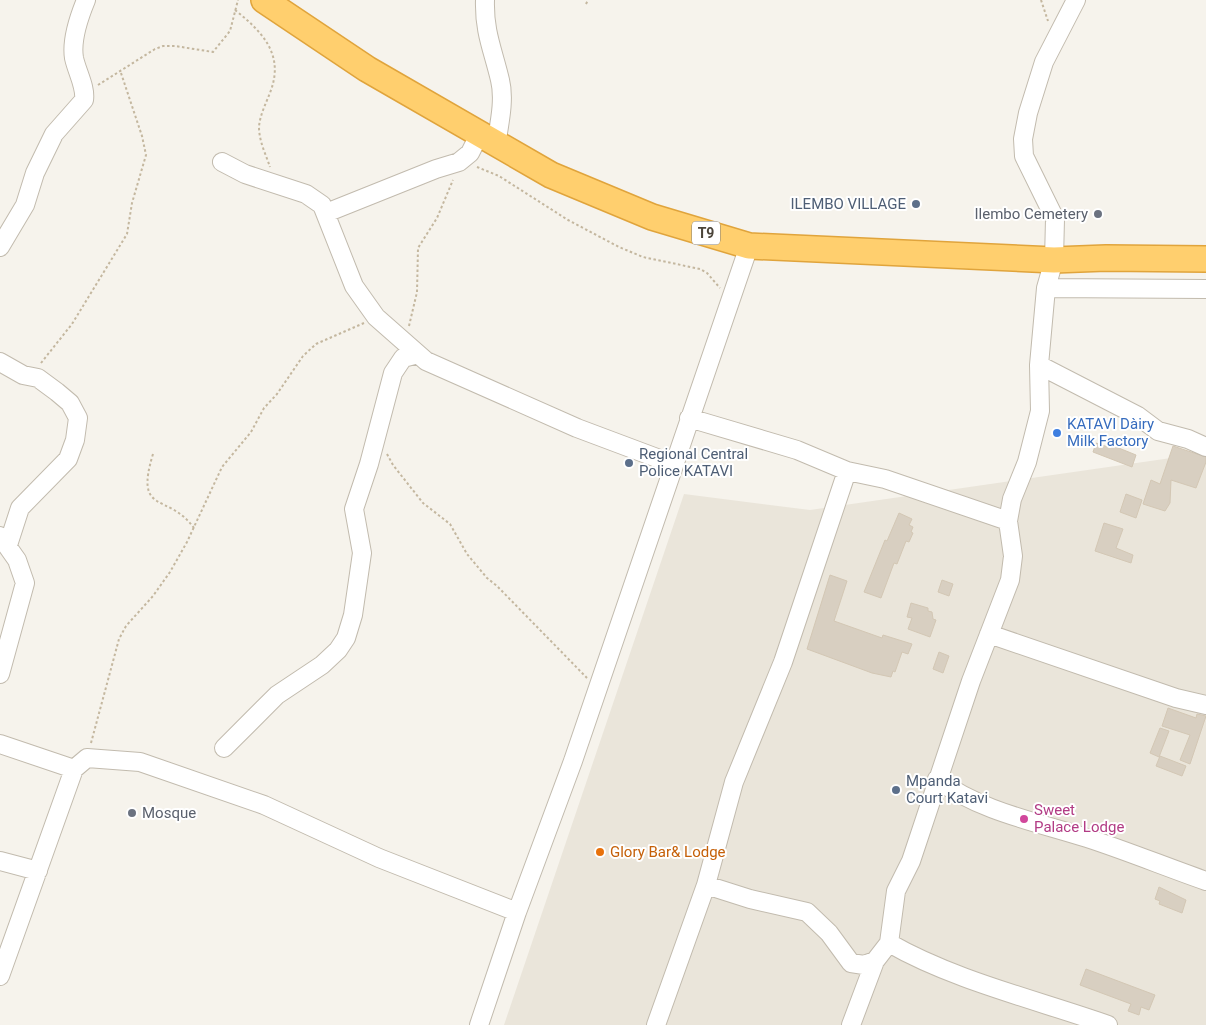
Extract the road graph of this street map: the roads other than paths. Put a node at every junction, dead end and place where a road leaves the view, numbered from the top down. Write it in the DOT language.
graph roads {
  1 [pos="86,0"];
  2 [pos="264,0"];
  3 [pos="485,0"];
  4 [pos="1076,0"];
  5 [pos="488,140"];
  6 [pos="222,162"];
  7 [pos="326,213"];
  8 [pos="749,246"];
  9 [pos="0,247"];
  10 [pos="1206,259"];
  11 [pos="1054,260"];
  12 [pos="1046,288"];
  13 [pos="1206,289"];
  14 [pos="411,348"];
  15 [pos="0,362"];
  16 [pos="1040,365"];
  17 [pos="690,418"];
  18 [pos="1206,447"];
  19 [pos="673,464"];
  20 [pos="847,471"];
  21 [pos="1008,521"];
  22 [pos="4,540"];
  23 [pos="989,634"];
  24 [pos="5,642"];
  25 [pos="0,674"];
  26 [pos="1206,705"];
  27 [pos="0,744"];
  28 [pos="224,748"];
  29 [pos="81,764"];
  30 [pos="937,779"];
  31 [pos="0,861"];
  32 [pos="38,871"];
  33 [pos="1206,881"];
  34 [pos="706,885"];
  35 [pos="517,912"];
  36 [pos="889,943"];
  37 [pos="875,961"];
  38 [pos="0,976"];
  39 [pos="479,1025"];
  40 [pos="656,1025"];
  41 [pos="851,1025"];
  42 [pos="1108,1025"];
  1 -- 9 [label="street"];
  2 -- 5 [label="highway, T9"];
  3 -- 5 [label="street"];
  4 -- 11 [label="street"];
  5 -- 7 [label="street"];
  5 -- 8 [label="highway, T9"];
  6 -- 7 [label="street"];
  7 -- 14 [label="street"];
  8 -- 11 [label="highway, T9"];
  8 -- 17 [label="street"];
  10 -- 11 [label="highway, T9"];
  11 -- 12 [label="street"];
  12 -- 13 [label="street"];
  12 -- 16 [label="street"];
  14 -- 19 [label="street"];
  14 -- 28 [label="street"];
  15 -- 22 [label="street"];
  16 -- 18 [label="street"];
  16 -- 21 [label="street"];
  17 -- 19 [label="street"];
  17 -- 20 [label="street"];
  19 -- 35 [label="street"];
  20 -- 21 [label="street"];
  20 -- 34 [label="street"];
  21 -- 23 [label="street"];
  22 -- 24 [label="street"];
  23 -- 26 [label="street"];
  23 -- 30 [label="street"];
  24 -- 25 [label="street"];
  27 -- 29 [label="street"];
  29 -- 32 [label="street"];
  29 -- 35 [label="street"];
  30 -- 33 [label="street"];
  30 -- 36 [label="street"];
  31 -- 32 [label="street"];
  32 -- 38 [label="street"];
  34 -- 37 [label="street"];
  34 -- 40 [label="street"];
  35 -- 39 [label="street"];
  36 -- 37 [label="street"];
  36 -- 42 [label="street"];
  37 -- 41 [label="street"];
}
